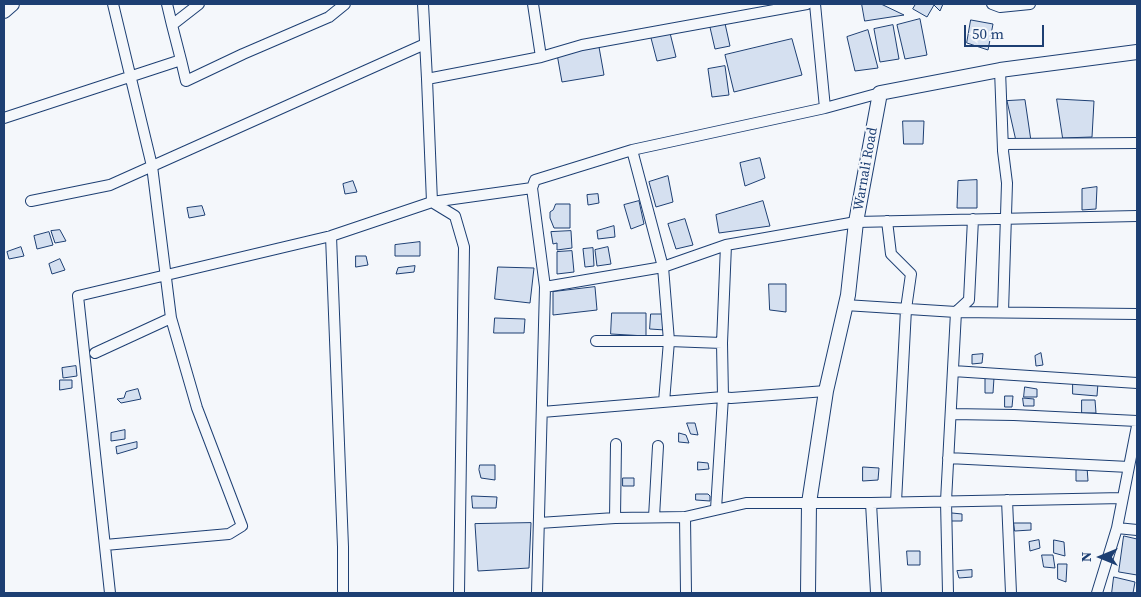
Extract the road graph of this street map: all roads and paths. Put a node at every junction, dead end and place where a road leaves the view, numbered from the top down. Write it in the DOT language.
graph roads {
  1 [pos="12,4"];
  2 [pos="113,4"];
  3 [pos="167,4"];
  4 [pos="199,4"];
  5 [pos="344,4"];
  6 [pos="422,4"];
  7 [pos="532,4"];
  8 [pos="806,4"];
  9 [pos="815,4"];
  10 [pos="992,4"];
  11 [pos="1030,4"];
  12 [pos="4,11"];
  13 [pos="172,25"];
  14 [pos="425,44"];
  15 [pos="1137,52"];
  16 [pos="540,57"];
  17 [pos="181,60"];
  18 [pos="1000,70"];
  19 [pos="131,77"];
  20 [pos="427,79"];
  21 [pos="880,93"];
  22 [pos="825,108"];
  23 [pos="4,118"];
  24 [pos="1137,142"];
  25 [pos="632,150"];
  26 [pos="1003,151"];
  27 [pos="152,166"];
  28 [pos="532,188"];
  29 [pos="30,201"];
  30 [pos="432,202"];
  31 [pos="1137,216"];
  32 [pos="1006,218"];
  33 [pos="973,219"];
  34 [pos="887,221"];
  35 [pos="856,222"];
  36 [pos="331,236"];
  37 [pos="726,245"];
  38 [pos="663,267"];
  39 [pos="166,275"];
  40 [pos="545,288"];
  41 [pos="846,305"];
  42 [pos="906,309"];
  43 [pos="956,312"];
  44 [pos="1003,312"];
  45 [pos="1137,314"];
  46 [pos="171,318"];
  47 [pos="596,341"];
  48 [pos="669,341"];
  49 [pos="722,343"];
  50 [pos="94,353"];
  51 [pos="953,371"];
  52 [pos="1137,383"];
  53 [pos="826,392"];
  54 [pos="722,397"];
  55 [pos="664,402"];
  56 [pos="542,412"];
  57 [pos="950,414"];
  58 [pos="1137,421"];
  59 [pos="1137,426"];
  60 [pos="616,444"];
  61 [pos="658,446"];
  62 [pos="948,458"];
  63 [pos="1129,467"];
  64 [pos="1123,498"];
  65 [pos="1007,500"];
  66 [pos="946,501"];
  67 [pos="896,502"];
  68 [pos="809,503"];
  69 [pos="871,503"];
  70 [pos="716,509"];
  71 [pos="654,517"];
  72 [pos="685,517"];
  73 [pos="615,518"];
  74 [pos="539,523"];
  75 [pos="1118,528"];
  76 [pos="1137,530"];
  77 [pos="105,544"];
  78 [pos="110,593"];
  79 [pos="343,593"];
  80 [pos="459,593"];
  81 [pos="537,593"];
  82 [pos="686,593"];
  83 [pos="808,593"];
  84 [pos="876,593"];
  85 [pos="948,593"];
  86 [pos="1011,593"];
  87 [pos="1097,593"];
  1 -- 12 [label="main road"];
  2 -- 19 [label="street"];
  3 -- 13 [label="street"];
  4 -- 13 [label="street"];
  5 -- 17 [label="street"];
  6 -- 14 [label="street"];
  7 -- 16 [label="street"];
  8 -- 16 [label="street"];
  9 -- 22 [label="street"];
  10 -- 11 [label="street"];
  13 -- 17 [label="street"];
  14 -- 20 [label="street"];
  14 -- 27 [label="street"];
  15 -- 18 [label="main road"];
  16 -- 20 [label="street"];
  17 -- 19 [label="street"];
  18 -- 21 [label="main road"];
  18 -- 26 [label="street"];
  19 -- 23 [label="street"];
  19 -- 27 [label="street"];
  20 -- 30 [label="street"];
  21 -- 22 [label="street"];
  21 -- 35 [label="main road, Warnali Road"];
  22 -- 25 [label="street"];
  24 -- 26 [label="street"];
  25 -- 28 [label="street"];
  25 -- 38 [label="street"];
  26 -- 32 [label="street"];
  27 -- 29 [label="street"];
  27 -- 39 [label="street"];
  28 -- 30 [label="street"];
  28 -- 40 [label="street"];
  30 -- 36 [label="street"];
  30 -- 80 [label="street"];
  31 -- 32 [label="street"];
  32 -- 33 [label="street"];
  32 -- 44 [label="street"];
  33 -- 34 [label="street"];
  33 -- 43 [label="street"];
  34 -- 35 [label="street"];
  34 -- 42 [label="street"];
  35 -- 37 [label="street"];
  35 -- 41 [label="main road, Warnali Road"];
  36 -- 39 [label="street"];
  36 -- 79 [label="street"];
  37 -- 38 [label="street"];
  37 -- 49 [label="street"];
  38 -- 40 [label="street"];
  38 -- 48 [label="street"];
  39 -- 46 [label="street"];
  39 -- 77 [label="street"];
  40 -- 56 [label="street"];
  41 -- 42 [label="street"];
  41 -- 53 [label="main road, Warnali Road"];
  42 -- 43 [label="street"];
  42 -- 67 [label="street"];
  43 -- 44 [label="street"];
  43 -- 51 [label="street"];
  44 -- 45 [label="street"];
  46 -- 50 [label="street"];
  46 -- 77 [label="street"];
  47 -- 48 [label="street"];
  48 -- 49 [label="street"];
  48 -- 55 [label="street"];
  49 -- 54 [label="street"];
  51 -- 52 [label="street"];
  51 -- 57 [label="street"];
  53 -- 54 [label="street"];
  53 -- 68 [label="main road, Warnali Road"];
  54 -- 55 [label="street"];
  54 -- 70 [label="street"];
  55 -- 56 [label="street"];
  56 -- 74 [label="street"];
  57 -- 58 [label="street"];
  57 -- 62 [label="street"];
  59 -- 63 [label="street"];
  60 -- 73 [label="street"];
  61 -- 71 [label="street"];
  62 -- 63 [label="street"];
  62 -- 66 [label="street"];
  63 -- 64 [label="street"];
  64 -- 65 [label="street"];
  64 -- 75 [label="street"];
  65 -- 66 [label="street"];
  65 -- 86 [label="street"];
  66 -- 67 [label="street"];
  66 -- 85 [label="street"];
  67 -- 69 [label="street"];
  68 -- 69 [label="street"];
  68 -- 70 [label="street"];
  68 -- 83 [label="main road, Warnali Road"];
  69 -- 84 [label="street"];
  70 -- 72 [label="street"];
  71 -- 72 [label="street"];
  71 -- 73 [label="street"];
  72 -- 82 [label="street"];
  73 -- 74 [label="street"];
  74 -- 81 [label="street"];
  75 -- 76 [label="street"];
  75 -- 87 [label="street"];
  77 -- 78 [label="street"];
}
